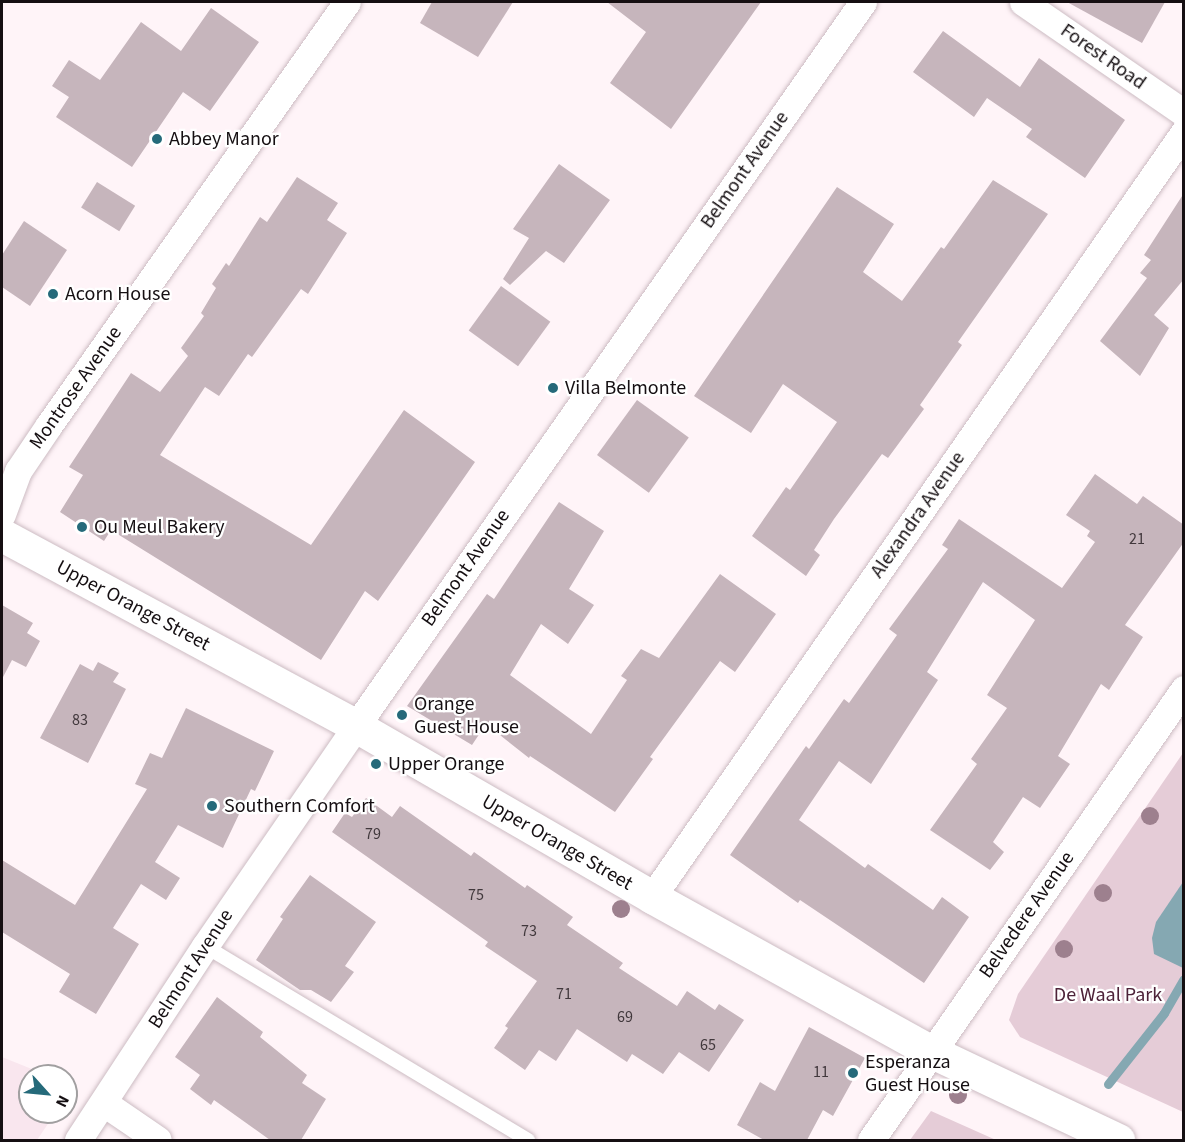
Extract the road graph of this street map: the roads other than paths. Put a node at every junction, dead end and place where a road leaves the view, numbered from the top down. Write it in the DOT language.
graph roads {
  1 [pos="347,2"];
  2 [pos="863,2"];
  3 [pos="1023,2"];
  4 [pos="1184,113"];
  5 [pos="1184,132"];
  6 [pos="2,514"];
  7 [pos="2,535"];
  8 [pos="1184,689"];
  9 [pos="356,726"];
  10 [pos="652,897"];
  11 [pos="205,946"];
  12 [pos="932,1052"];
  13 [pos="104,1103"];
  14 [pos="78,1140"];
  15 [pos="158,1140"];
  16 [pos="528,1140"];
  17 [pos="871,1140"];
  18 [pos="1118,1140"];
  1 -- 6 [label="street, Montrose Avenue"];
  2 -- 9 [label="street, Belmont Avenue"];
  3 -- 4 [label="street, Forest Road"];
  5 -- 10 [label="street, Alexandra Avenue"];
  7 -- 9 [label="street, Upper Orange Street"];
  8 -- 12 [label="street, Belvedere Avenue"];
  9 -- 10 [label="street, Upper Orange Street"];
  9 -- 11 [label="street, Belmont Avenue"];
  10 -- 12 [label="street, Upper Orange Street"];
  11 -- 13 [label="street, Belmont Avenue"];
  11 -- 16 [label="lane"];
  12 -- 17 [label="street, Belvedere Avenue"];
  12 -- 18 [label="street, Upper Orange Street"];
  13 -- 14 [label="street, Belmont Avenue"];
  13 -- 15 [label="street"];
}
